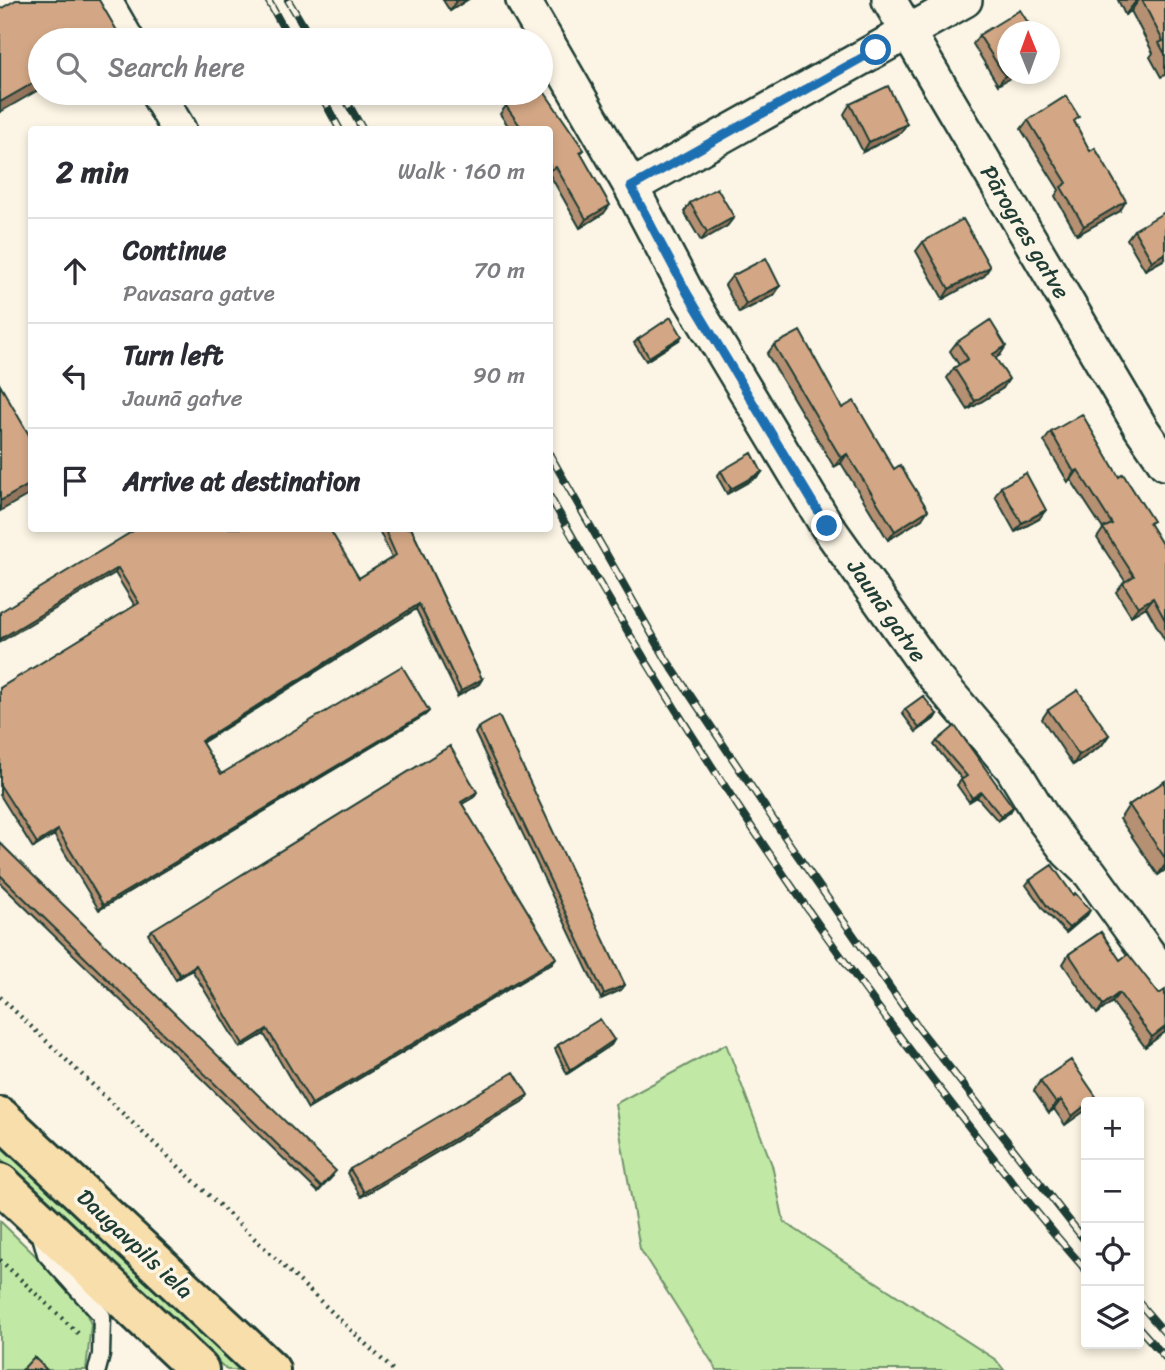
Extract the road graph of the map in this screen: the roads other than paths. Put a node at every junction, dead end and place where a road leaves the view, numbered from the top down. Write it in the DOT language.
graph roads {
  1 [pos="104,0"];
  2 [pos="523,0"];
  3 [pos="889,0"];
  4 [pos="965,0"];
  5 [pos="120,28"];
  6 [pos="539,28"];
  7 [pos="907,32"];
  8 [pos="553,52"];
  9 [pos="164,105"];
  10 [pos="177,126"];
  11 [pos="631,187"];
  12 [pos="1165,463"];
  13 [pos="1165,977"];
  14 [pos="0,1117"];
  15 [pos="0,1183"];
  16 [pos="35,1216"];
  17 [pos="99,1362"];
  18 [pos="200,1370"];
  19 [pos="270,1370"];
  1 -- 5 [label="street"];
  2 -- 6 [label="street, Jaunā gatve"];
  3 -- 7 [label="street, Pārogres gatve"];
  4 -- 7 [label="street"];
  7 -- 11 [label="street"];
  7 -- 12 [label="street, Pārogres gatve"];
  8 -- 11 [label="street, Jaunā gatve"];
  9 -- 10 [label="street"];
  11 -- 13 [label="street, Jaunā gatve"];
  14 -- 19 [label="highway, Daugavpils iela"];
  15 -- 16 [label="highway, Daugavpils iela"];
  16 -- 17 [label="lane"];
  16 -- 18 [label="highway, Daugavpils iela"];
}
